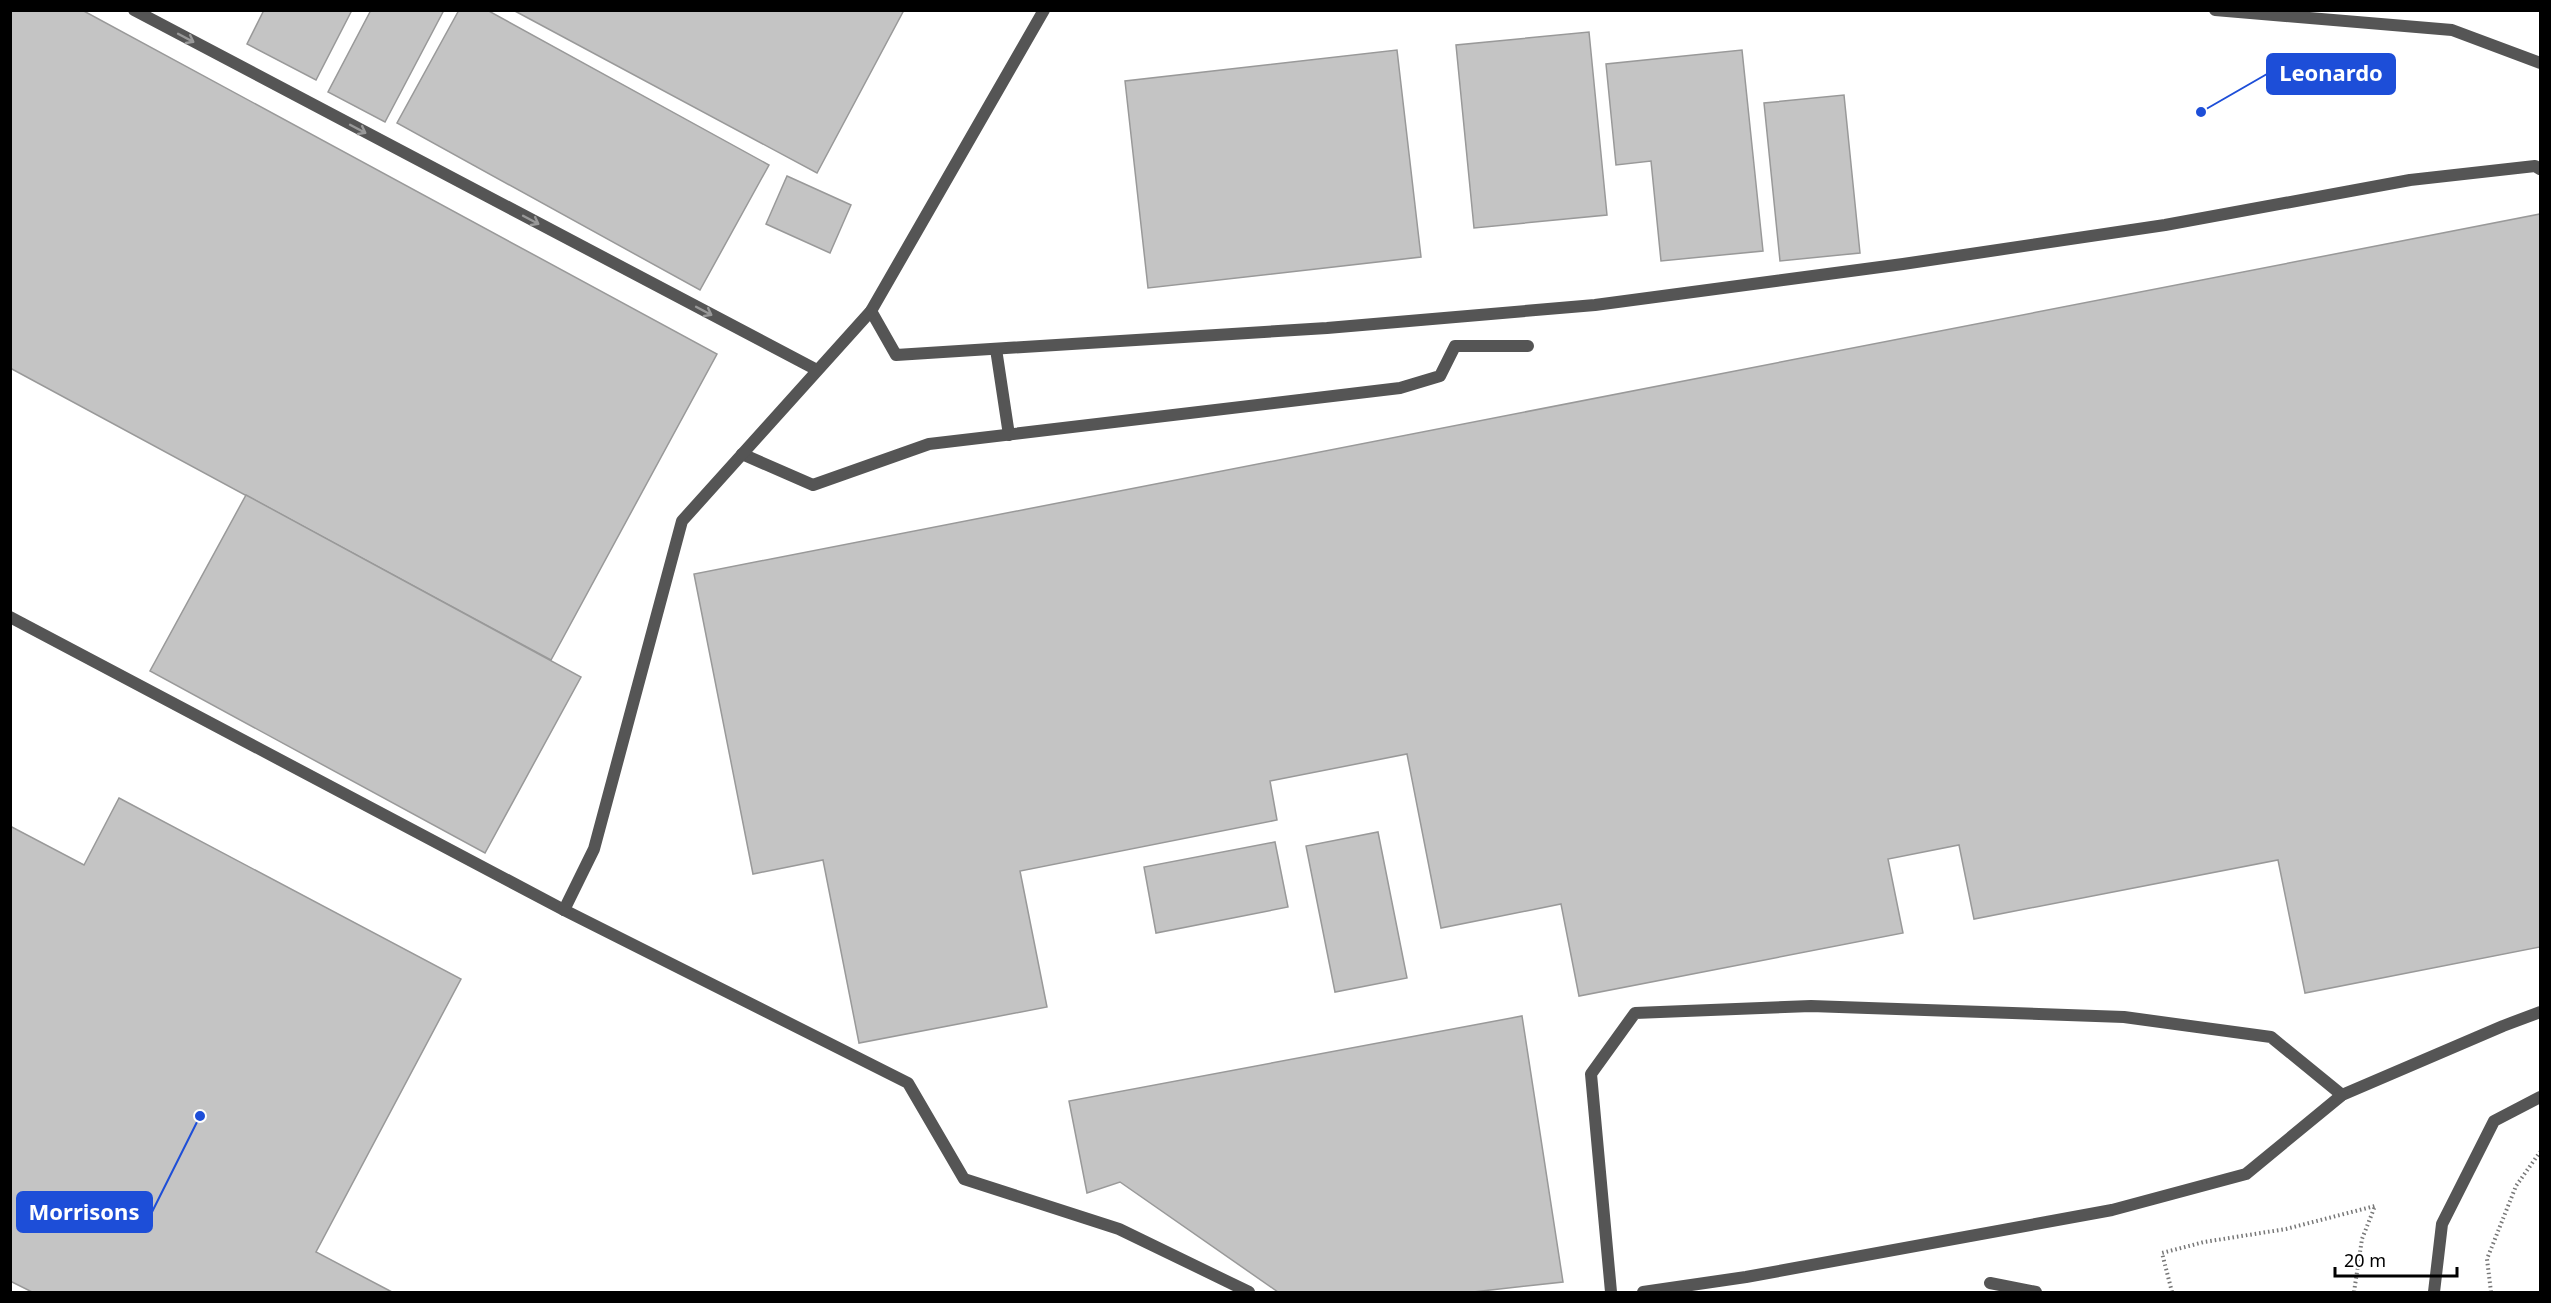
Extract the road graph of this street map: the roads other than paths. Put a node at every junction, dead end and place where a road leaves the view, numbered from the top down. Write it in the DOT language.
graph roads {
  1 [pos="134,10"];
  2 [pos="1044,10"];
  3 [pos="2215,10"];
  4 [pos="2541,63"];
  5 [pos="2541,169"];
  6 [pos="871,311"];
  7 [pos="1528,346"];
  8 [pos="996,349"];
  9 [pos="817,370"];
  10 [pos="1009,435"];
  11 [pos="742,454"];
  12 [pos="10,617"];
  13 [pos="564,910"];
  14 [pos="2541,1012"];
  15 [pos="2342,1095"];
  16 [pos="2541,1097"];
  17 [pos="1990,1283"];
  18 [pos="1249,1293"];
  19 [pos="1611,1293"];
  20 [pos="1643,1293"];
  21 [pos="2036,1293"];
  22 [pos="2434,1293"];
  1 -- 9 [label="street, one-way"];
  2 -- 6 [label="street"];
  3 -- 4 [label="street"];
  5 -- 8 [label="street"];
  6 -- 8 [label="street"];
  6 -- 9 [label="street"];
  7 -- 10 [label="street"];
  8 -- 10 [label="street"];
  9 -- 11 [label="street"];
  10 -- 11 [label="street"];
  11 -- 13 [label="street"];
  12 -- 13 [label="street"];
  13 -- 18 [label="street"];
  14 -- 15 [label="street"];
  15 -- 19 [label="street"];
  15 -- 20 [label="street"];
  16 -- 22 [label="street"];
  17 -- 21 [label="street"];
}
